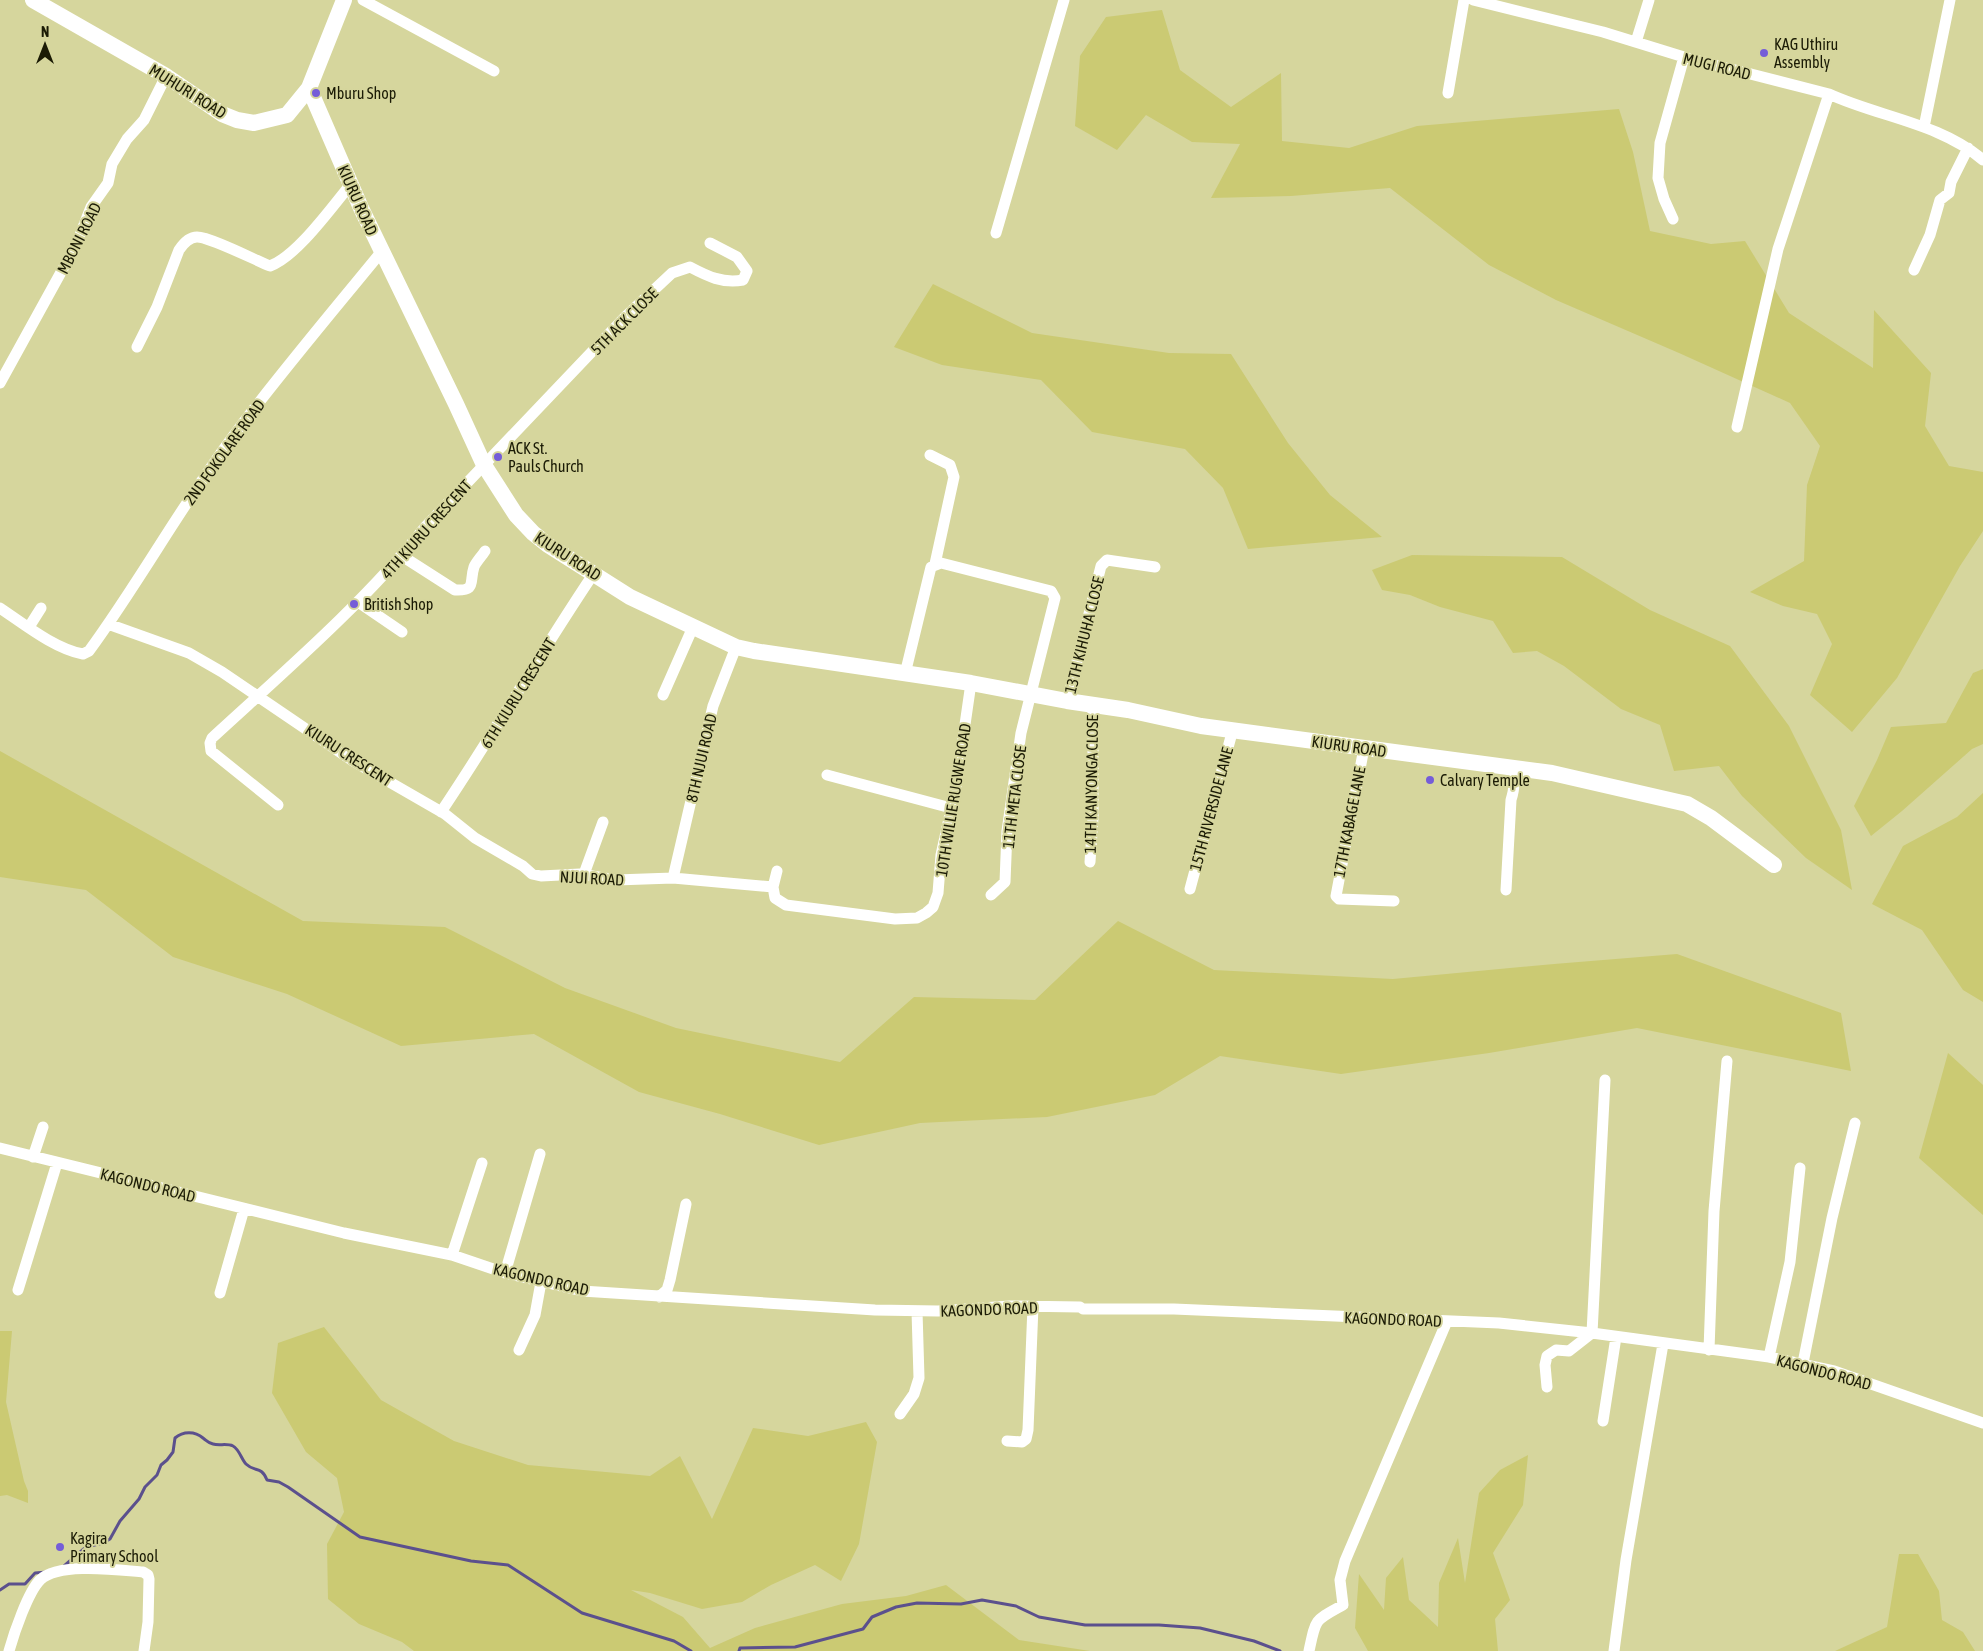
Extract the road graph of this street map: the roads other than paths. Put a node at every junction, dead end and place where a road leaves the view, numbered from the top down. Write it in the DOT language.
graph roads {
  1 [pos="34,0"];
  2 [pos="344,0"];
  3 [pos="363,0"];
  4 [pos="1064,0"];
  5 [pos="1464,0"];
  6 [pos="1473,0"];
  7 [pos="1649,0"];
  8 [pos="1950,0"];
  9 [pos="1636,42"];
  10 [pos="1684,58"];
  11 [pos="494,71"];
  12 [pos="166,76"];
  13 [pos="309,88"];
  14 [pos="1448,93"];
  15 [pos="1829,94"];
  16 [pos="1924,127"];
  17 [pos="1968,148"];
  18 [pos="1983,160"];
  19 [pos="351,184"];
  20 [pos="1673,218"];
  21 [pos="996,233"];
  22 [pos="710,244"];
  23 [pos="382,251"];
  24 [pos="1914,270"];
  25 [pos="137,347"];
  26 [pos="0,383"];
  27 [pos="1737,427"];
  28 [pos="930,455"];
  29 [pos="484,466"];
  30 [pos="485,551"];
  31 [pos="402,556"];
  32 [pos="935,564"];
  33 [pos="1155,567"];
  34 [pos="594,573"];
  35 [pos="358,602"];
  36 [pos="0,608"];
  37 [pos="41,608"];
  38 [pos="108,624"];
  39 [pos="29,627"];
  40 [pos="693,627"];
  41 [pos="402,632"];
  42 [pos="736,647"];
  43 [pos="905,674"];
  44 [pos="972,683"];
  45 [pos="1030,694"];
  46 [pos="258,695"];
  47 [pos="663,695"];
  48 [pos="1067,701"];
  49 [pos="1093,705"];
  50 [pos="1233,729"];
  51 [pos="1364,748"];
  52 [pos="1510,767"];
  53 [pos="827,775"];
  54 [pos="278,805"];
  55 [pos="951,808"];
  56 [pos="441,812"];
  57 [pos="602,822"];
  58 [pos="1090,862"];
  59 [pos="1774,865"];
  60 [pos="777,871"];
  61 [pos="584,874"];
  62 [pos="673,874"];
  63 [pos="774,887"];
  64 [pos="1190,889"];
  65 [pos="1506,890"];
  66 [pos="991,895"];
  67 [pos="1394,901"];
  68 [pos="1727,1061"];
  69 [pos="1605,1080"];
  70 [pos="1855,1123"];
  71 [pos="43,1127"];
  72 [pos="0,1148"];
  73 [pos="540,1154"];
  74 [pos="33,1157"];
  75 [pos="57,1163"];
  76 [pos="482,1163"];
  77 [pos="1800,1168"];
  78 [pos="686,1204"];
  79 [pos="244,1209"];
  80 [pos="452,1256"];
  81 [pos="505,1273"];
  82 [pos="541,1282"];
  83 [pos="18,1290"];
  84 [pos="220,1292"];
  85 [pos="659,1297"];
  86 [pos="1033,1306"];
  87 [pos="917,1311"];
  88 [pos="1447,1321"];
  89 [pos="1592,1333"];
  90 [pos="1616,1336"];
  91 [pos="1663,1344"];
  92 [pos="519,1350"];
  93 [pos="1710,1350"];
  94 [pos="1770,1357"];
  95 [pos="1803,1364"];
  96 [pos="1547,1387"];
  97 [pos="900,1414"];
  98 [pos="1603,1421"];
  99 [pos="1983,1424"];
  100 [pos="1007,1441"];
  101 [pos="9,1651"];
  102 [pos="144,1651"];
  103 [pos="1309,1651"];
  104 [pos="1614,1651"];
  1 -- 12 [label="street, MUHURI ROAD"];
  2 -- 13 [label="street, MUHURI ROAD"];
  3 -- 11 [label="street"];
  4 -- 21 [label="street"];
  5 -- 14 [label="street"];
  6 -- 9 [label="street, MUGI ROAD"];
  7 -- 9 [label="street"];
  8 -- 16 [label="street"];
  9 -- 10 [label="street, MUGI ROAD"];
  10 -- 15 [label="street, MUGI ROAD"];
  10 -- 20 [label="street"];
  12 -- 13 [label="street, MUHURI ROAD"];
  12 -- 26 [label="street, MBONI ROAD"];
  13 -- 19 [label="street, KIURU ROAD"];
  15 -- 16 [label="street, MUGI ROAD"];
  15 -- 27 [label="street"];
  16 -- 17 [label="street, MUGI ROAD"];
  17 -- 18 [label="street, MUGI ROAD"];
  17 -- 24 [label="street"];
  19 -- 23 [label="street, KIURU ROAD"];
  19 -- 25 [label="street"];
  22 -- 29 [label="street, 5TH ACK CLOSE"];
  23 -- 29 [label="street, KIURU ROAD"];
  23 -- 38 [label="street, 2ND FOKOLARE ROAD"];
  28 -- 32 [label="street"];
  29 -- 31 [label="street, 4TH KIURU CRESCENT"];
  29 -- 34 [label="street, KIURU ROAD"];
  30 -- 31 [label="street"];
  31 -- 35 [label="street, 4TH KIURU CRESCENT"];
  32 -- 43 [label="street"];
  32 -- 45 [label="street, 11TH META CLOSE"];
  33 -- 48 [label="street, 13TH KIHUHA CLOSE"];
  34 -- 40 [label="street, KIURU ROAD"];
  34 -- 56 [label="street, 6TH KIURU CRESCENT"];
  35 -- 41 [label="street"];
  35 -- 46 [label="street, 4TH KIURU CRESCENT"];
  36 -- 39 [label="street"];
  37 -- 39 [label="street"];
  38 -- 39 [label="street, 2ND FOKOLARE ROAD"];
  38 -- 46 [label="street, KIURU CRESCENT"];
  40 -- 42 [label="street, KIURU ROAD"];
  40 -- 47 [label="street"];
  42 -- 43 [label="street, KIURU ROAD"];
  42 -- 62 [label="street, 8TH NJUI ROAD"];
  43 -- 44 [label="street, KIURU ROAD"];
  44 -- 45 [label="street, KIURU ROAD"];
  44 -- 55 [label="street, 10TH WILLIE RUGWE ROAD"];
  45 -- 48 [label="street, KIURU ROAD"];
  45 -- 66 [label="street, 11TH META CLOSE"];
  46 -- 54 [label="street, 4TH KIURU CRESCENT"];
  46 -- 56 [label="street, KIURU CRESCENT"];
  48 -- 49 [label="street, KIURU ROAD"];
  49 -- 50 [label="street, KIURU ROAD"];
  49 -- 58 [label="street, 14TH KANYONGA CLOSE"];
  50 -- 51 [label="street, KIURU ROAD"];
  50 -- 64 [label="street, 15TH RIVERSIDE LANE"];
  51 -- 52 [label="street, KIURU ROAD"];
  51 -- 67 [label="street, 17TH KABAGE LANE"];
  52 -- 59 [label="street, KIURU ROAD"];
  52 -- 65 [label="street"];
  53 -- 55 [label="street"];
  55 -- 63 [label="street, 10TH WILLIE RUGWE ROAD"];
  56 -- 61 [label="street, NJUI ROAD"];
  57 -- 61 [label="street"];
  60 -- 63 [label="street"];
  61 -- 62 [label="street, NJUI ROAD"];
  62 -- 63 [label="street, NJUI ROAD"];
  68 -- 93 [label="street"];
  69 -- 89 [label="street"];
  70 -- 95 [label="street"];
  71 -- 74 [label="street"];
  72 -- 74 [label="street, KAGONDO ROAD"];
  73 -- 81 [label="street"];
  74 -- 75 [label="street, KAGONDO ROAD"];
  75 -- 79 [label="street, KAGONDO ROAD"];
  75 -- 83 [label="street"];
  76 -- 80 [label="street"];
  77 -- 94 [label="street"];
  78 -- 85 [label="street"];
  79 -- 80 [label="street, KAGONDO ROAD"];
  79 -- 84 [label="street"];
  80 -- 81 [label="street, KAGONDO ROAD"];
  81 -- 82 [label="street, KAGONDO ROAD"];
  82 -- 85 [label="street, KAGONDO ROAD"];
  82 -- 92 [label="street"];
  85 -- 87 [label="street, KAGONDO ROAD"];
  86 -- 87 [label="street, KAGONDO ROAD"];
  86 -- 88 [label="street, KAGONDO ROAD"];
  86 -- 100 [label="street"];
  87 -- 97 [label="street"];
  88 -- 89 [label="street, KAGONDO ROAD"];
  88 -- 103 [label="street"];
  89 -- 90 [label="street, KAGONDO ROAD"];
  89 -- 96 [label="street"];
  90 -- 91 [label="street, KAGONDO ROAD"];
  90 -- 98 [label="street"];
  91 -- 93 [label="street, KAGONDO ROAD"];
  91 -- 104 [label="street"];
  93 -- 94 [label="street, KAGONDO ROAD"];
  94 -- 95 [label="street, KAGONDO ROAD"];
  95 -- 99 [label="street, KAGONDO ROAD"];
  101 -- 102 [label="street"];
}
